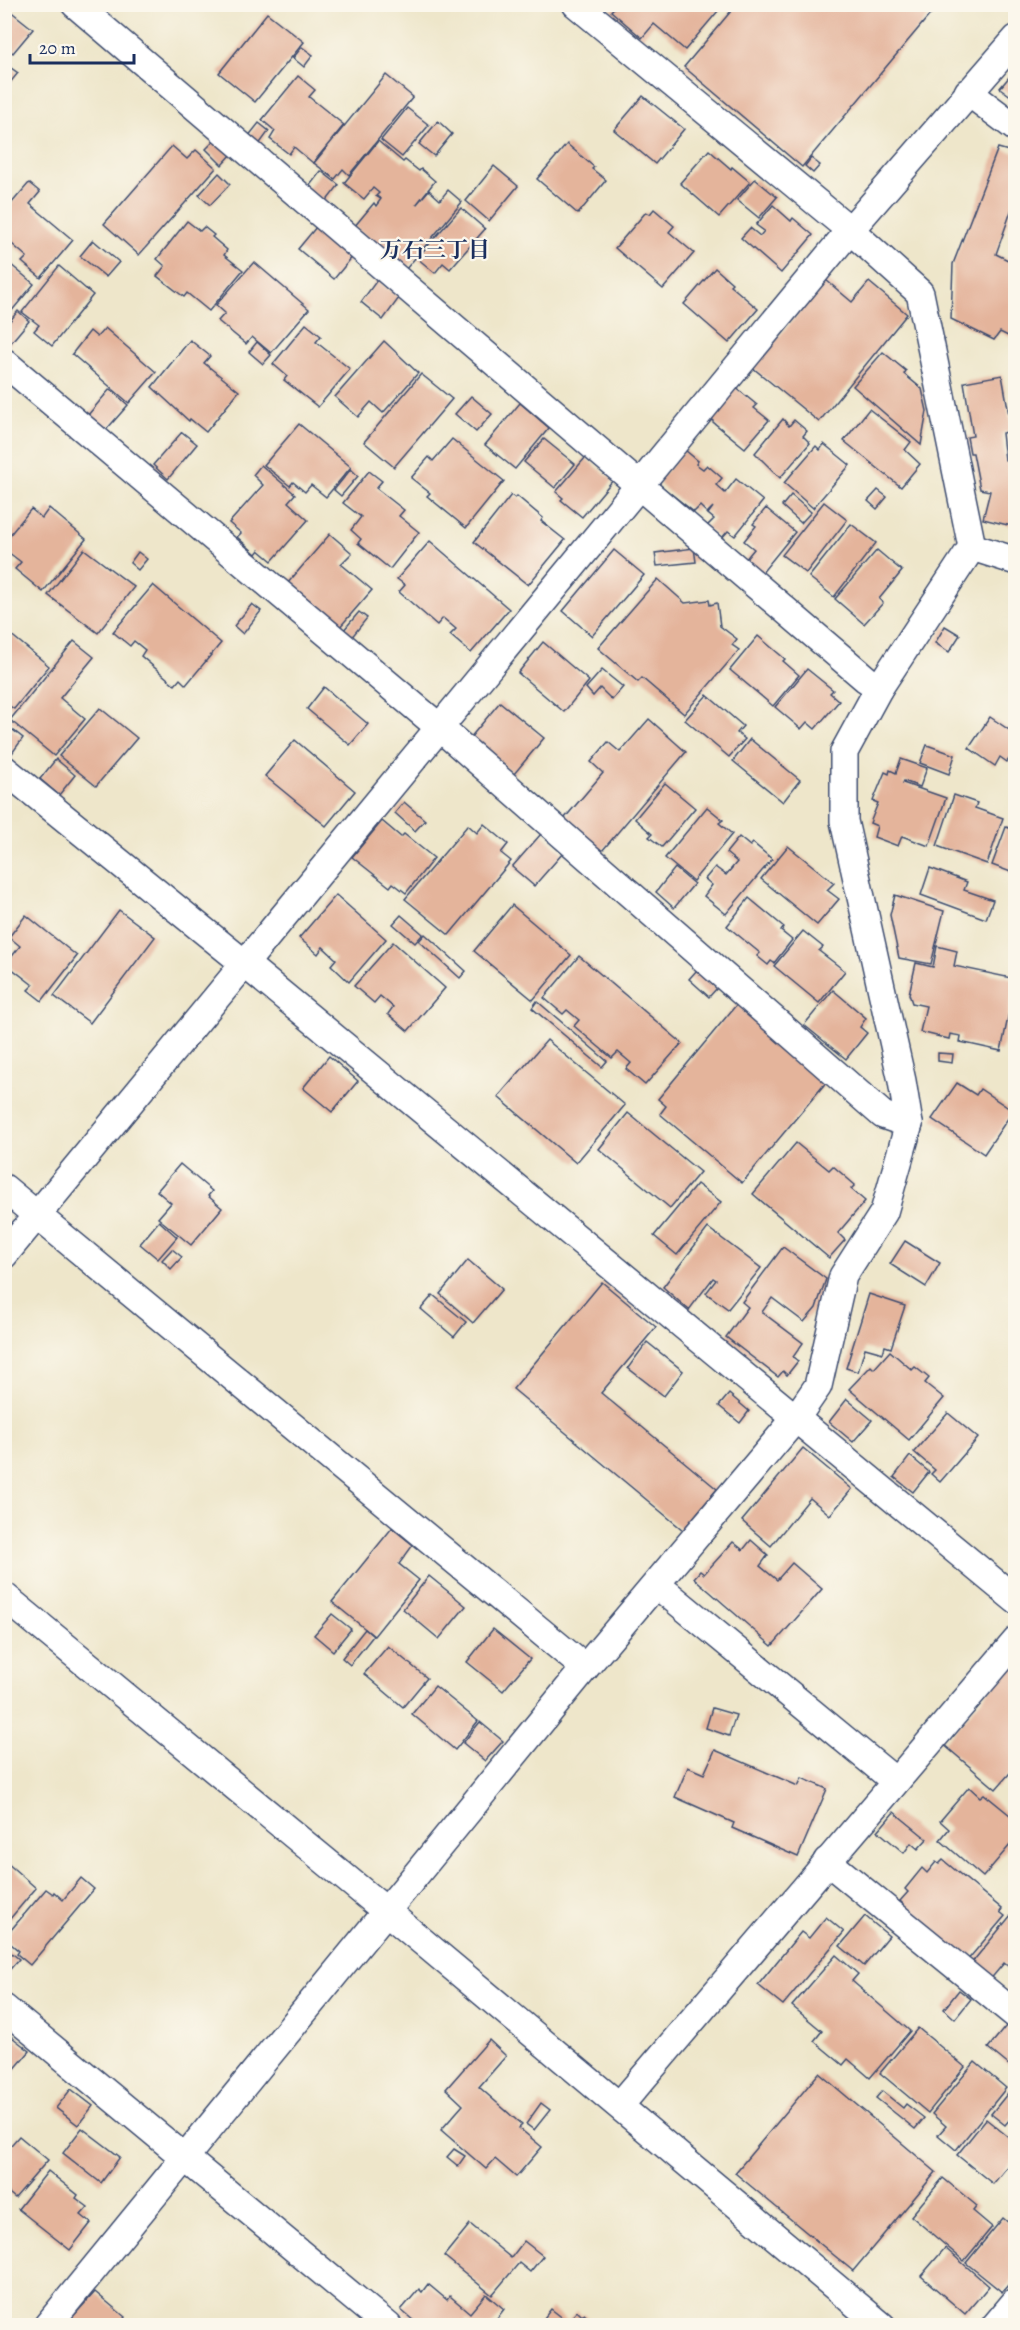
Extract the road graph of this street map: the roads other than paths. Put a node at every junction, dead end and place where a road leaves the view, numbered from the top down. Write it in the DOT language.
graph roads {
  1 [pos="75,4"];
  2 [pos="576,4"];
  3 [pos="1016,39"];
  4 [pos="968,92"];
  5 [pos="1016,128"];
  6 [pos="850,230"];
  7 [pos="4,362"];
  8 [pos="638,485"];
  9 [pos="972,547"];
  10 [pos="1016,561"];
  11 [pos="879,688"];
  12 [pos="439,727"];
  13 [pos="4,770"];
  14 [pos="245,964"];
  15 [pos="909,1124"];
  16 [pos="4,1188"];
  17 [pos="37,1214"];
  18 [pos="4,1255"];
  19 [pos="796,1418"];
  20 [pos="657,1585"];
  21 [pos="4,1596"];
  22 [pos="1016,1600"];
  23 [pos="1016,1641"];
  24 [pos="585,1668"];
  25 [pos="895,1780"];
  26 [pos="827,1861"];
  27 [pos="386,1911"];
  28 [pos="4,2008"];
  29 [pos="1016,2015"];
  30 [pos="620,2105"];
  31 [pos="184,2156"];
  32 [pos="1016,2301"];
  33 [pos="46,2325"];
  34 [pos="388,2325"];
  35 [pos="882,2325"];
  36 [pos="995,2325"];
  1 -- 8 [label="street"];
  2 -- 6 [label="street"];
  3 -- 4 [label="street"];
  4 -- 5 [label="street"];
  4 -- 6 [label="street"];
  6 -- 8 [label="street"];
  6 -- 9 [label="street"];
  7 -- 12 [label="street"];
  8 -- 11 [label="street"];
  8 -- 12 [label="street"];
  9 -- 10 [label="street"];
  9 -- 11 [label="street"];
  11 -- 15 [label="street"];
  12 -- 14 [label="street"];
  12 -- 15 [label="street"];
  13 -- 14 [label="street"];
  14 -- 17 [label="street"];
  14 -- 19 [label="street"];
  15 -- 19 [label="street"];
  16 -- 17 [label="street"];
  17 -- 18 [label="street"];
  17 -- 24 [label="street"];
  19 -- 20 [label="street"];
  19 -- 22 [label="street"];
  20 -- 24 [label="street"];
  20 -- 25 [label="street"];
  21 -- 27 [label="street"];
  23 -- 25 [label="street"];
  24 -- 27 [label="street"];
  25 -- 26 [label="street"];
  26 -- 29 [label="street"];
  26 -- 30 [label="street"];
  27 -- 30 [label="street"];
  27 -- 31 [label="street"];
  28 -- 31 [label="street"];
  30 -- 35 [label="street"];
  31 -- 33 [label="street"];
  31 -- 34 [label="street"];
  32 -- 36 [label="street"];
}
